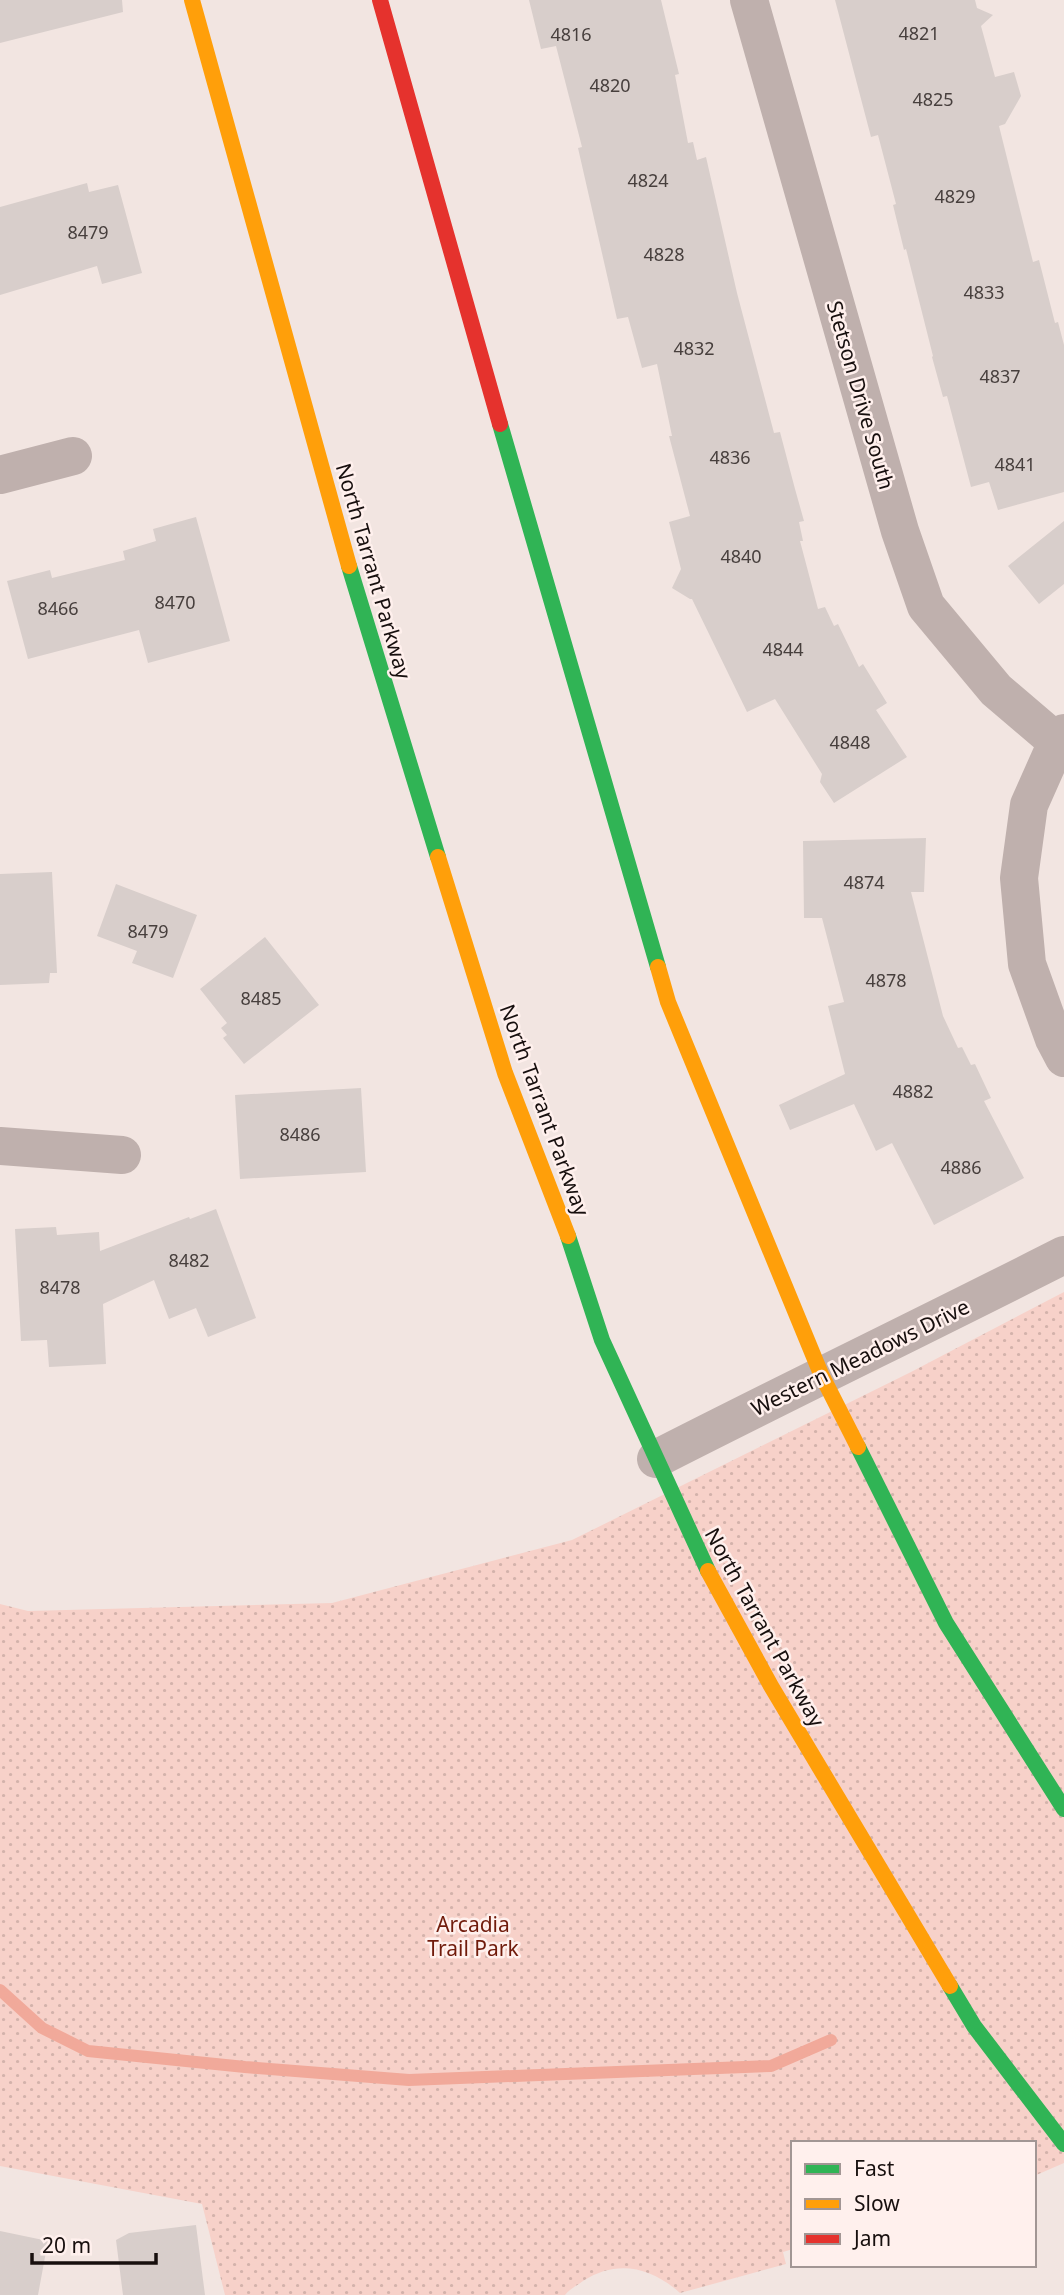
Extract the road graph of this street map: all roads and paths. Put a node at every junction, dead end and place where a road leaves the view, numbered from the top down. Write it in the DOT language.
graph roads {
  1 [pos="192,0"];
  2 [pos="380,0"];
  3 [pos="749,0"];
  4 [pos="73,456"];
  5 [pos="0,475"];
  6 [pos="1060,738"];
  7 [pos="1064,1058"];
  8 [pos="0,1146"];
  9 [pos="122,1155"];
  10 [pos="1064,1255"];
  11 [pos="821,1374"];
  12 [pos="656,1459"];
  13 [pos="1064,1810"];
  14 [pos="1064,2144"];
  1 -- 12 [label="main road, North Tarrant Parkway"];
  2 -- 11 [label="main road"];
  3 -- 6 [label="street, Stetson Drive South"];
  4 -- 5 [label="street"];
  6 -- 7 [label="street"];
  8 -- 9 [label="street"];
  10 -- 11 [label="street, Western Meadows Drive"];
  11 -- 12 [label="street, Western Meadows Drive"];
  11 -- 13 [label="main road"];
  12 -- 14 [label="main road, North Tarrant Parkway"];
}
